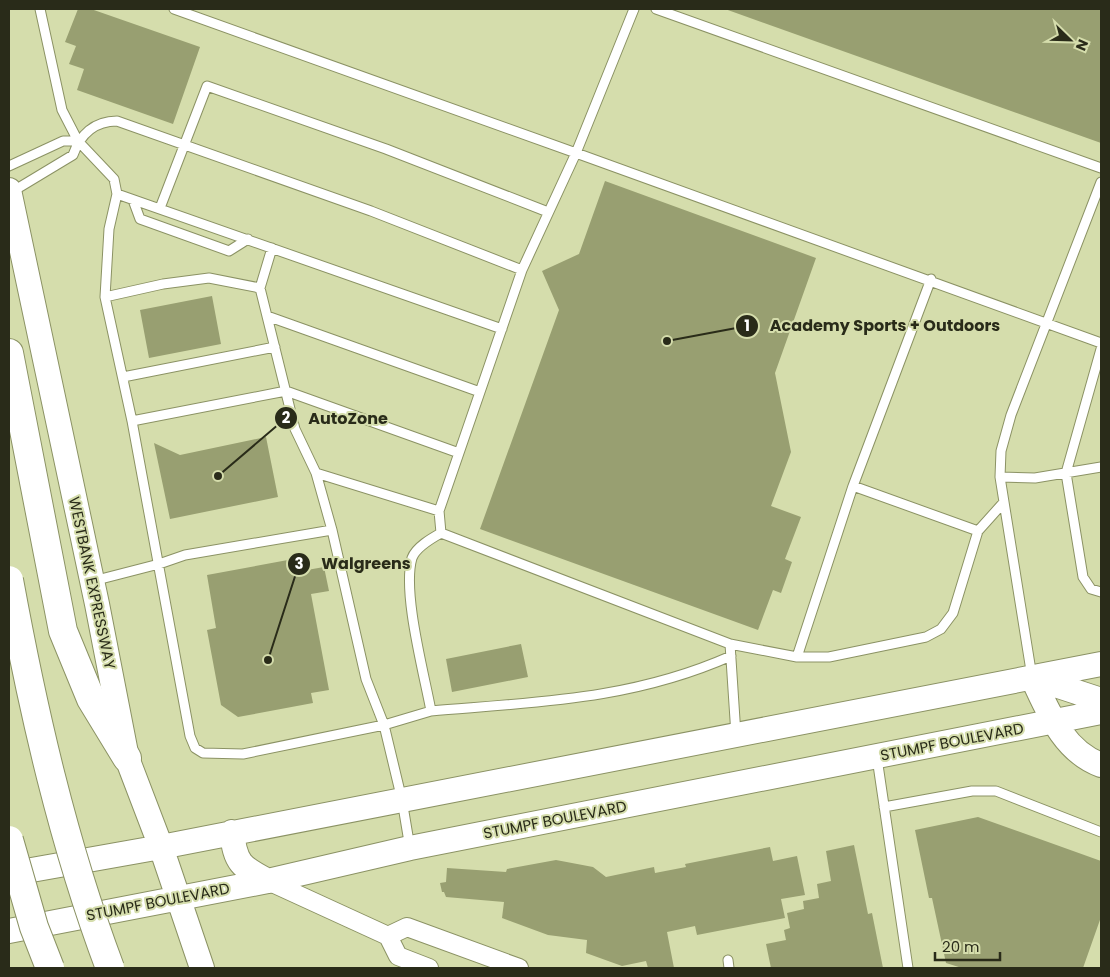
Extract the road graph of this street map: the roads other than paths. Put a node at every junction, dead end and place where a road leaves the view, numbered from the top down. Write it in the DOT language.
graph roads {
  1 [pos="40,9"];
  2 [pos="176,9"];
  3 [pos="634,9"];
  4 [pos="656,9"];
  5 [pos="78,141"];
  6 [pos="184,146"];
  7 [pos="576,153"];
  8 [pos="9,166"];
  9 [pos="1101,168"];
  10 [pos="1101,182"];
  11 [pos="9,192"];
  12 [pos="117,194"];
  13 [pos="133,200"];
  14 [pos="160,208"];
  15 [pos="548,212"];
  16 [pos="248,239"];
  17 [pos="272,248"];
  18 [pos="522,270"];
  19 [pos="931,279"];
  20 [pos="260,288"];
  21 [pos="106,298"];
  22 [pos="268,316"];
  23 [pos="1048,323"];
  24 [pos="502,329"];
  25 [pos="1101,343"];
  26 [pos="275,347"];
  27 [pos="1101,349"];
  28 [pos="9,353"];
  29 [pos="123,377"];
  30 [pos="286,391"];
  31 [pos="480,392"];
  32 [pos="132,421"];
  33 [pos="459,453"];
  34 [pos="1101,467"];
  35 [pos="316,473"];
  36 [pos="1066,474"];
  37 [pos="1000,477"];
  38 [pos="853,486"];
  39 [pos="1004,502"];
  40 [pos="439,511"];
  41 [pos="332,530"];
  42 [pos="978,531"];
  43 [pos="441,533"];
  44 [pos="159,564"];
  45 [pos="9,580"];
  46 [pos="92,581"];
  47 [pos="1101,592"];
  48 [pos="730,644"];
  49 [pos="731,656"];
  50 [pos="797,657"];
  51 [pos="1101,664"];
  52 [pos="1032,677"];
  53 [pos="1101,700"];
  54 [pos="431,710"];
  55 [pos="1101,712"];
  56 [pos="1053,722"];
  57 [pos="384,725"];
  58 [pos="736,735"];
  59 [pos="877,757"];
  60 [pos="126,758"];
  61 [pos="1101,765"];
  62 [pos="402,800"];
  63 [pos="884,807"];
  64 [pos="232,832"];
  65 [pos="1101,832"];
  66 [pos="9,840"];
  67 [pos="161,847"];
  68 [pos="410,848"];
  69 [pos="9,874"];
  70 [pos="268,881"];
  71 [pos="178,899"];
  72 [pos="9,931"];
  73 [pos="388,936"];
  74 [pos="50,968"];
  75 [pos="110,968"];
  76 [pos="202,968"];
  77 [pos="429,968"];
  78 [pos="518,968"];
  79 [pos="908,968"];
  1 -- 5 [label="lane"];
  2 -- 7 [label="lane"];
  3 -- 7 [label="lane"];
  4 -- 9 [label="lane"];
  5 -- 6 [label="lane"];
  5 -- 8 [label="lane"];
  5 -- 11 [label="lane"];
  5 -- 12 [label="lane"];
  6 -- 14 [label="lane"];
  6 -- 15 [label="lane"];
  6 -- 18 [label="lane"];
  7 -- 15 [label="lane"];
  7 -- 19 [label="lane"];
  10 -- 23 [label="lane"];
  11 -- 46 [label="main road, WESTBANK EXPRESSWAY"];
  12 -- 13 [label="lane"];
  12 -- 21 [label="lane"];
  13 -- 14 [label="lane"];
  13 -- 16 [label="lane"];
  14 -- 16 [label="lane"];
  15 -- 18 [label="lane"];
  16 -- 17 [label="lane"];
  17 -- 20 [label="lane"];
  17 -- 24 [label="lane"];
  18 -- 24 [label="lane"];
  19 -- 23 [label="lane"];
  19 -- 38 [label="lane"];
  20 -- 21 [label="lane"];
  20 -- 22 [label="lane"];
  21 -- 29 [label="lane"];
  22 -- 26 [label="lane"];
  22 -- 31 [label="lane"];
  23 -- 25 [label="lane"];
  23 -- 37 [label="lane"];
  24 -- 31 [label="lane"];
  26 -- 29 [label="lane"];
  26 -- 30 [label="lane"];
  27 -- 36 [label="lane"];
  28 -- 60 [label="highway"];
  29 -- 32 [label="lane"];
  30 -- 32 [label="lane"];
  30 -- 33 [label="lane"];
  30 -- 35 [label="lane"];
  31 -- 33 [label="lane"];
  32 -- 44 [label="lane"];
  33 -- 40 [label="lane"];
  34 -- 36 [label="lane"];
  35 -- 40 [label="lane"];
  35 -- 41 [label="lane"];
  36 -- 37 [label="lane"];
  36 -- 47 [label="lane"];
  37 -- 39 [label="lane"];
  38 -- 42 [label="lane"];
  38 -- 50 [label="lane"];
  39 -- 42 [label="lane"];
  39 -- 52 [label="lane"];
  40 -- 43 [label="lane"];
  41 -- 44 [label="lane"];
  41 -- 57 [label="lane"];
  42 -- 50 [label="lane"];
  43 -- 48 [label="lane"];
  43 -- 54 [label="lane"];
  44 -- 46 [label="lane"];
  44 -- 57 [label="lane"];
  45 -- 75 [label="highway, bridge"];
  46 -- 60 [label="main road, WESTBANK EXPRESSWAY"];
  48 -- 49 [label="lane"];
  48 -- 50 [label="lane"];
  49 -- 54 [label="lane"];
  49 -- 58 [label="lane"];
  51 -- 52 [label="main road"];
  52 -- 53 [label="main road"];
  52 -- 56 [label="main road"];
  52 -- 58 [label="main road"];
  54 -- 57 [label="lane"];
  55 -- 56 [label="main road, STUMPF BOULEVARD"];
  56 -- 59 [label="main road, STUMPF BOULEVARD"];
  56 -- 61 [label="main road"];
  57 -- 62 [label="lane"];
  58 -- 62 [label="main road"];
  59 -- 63 [label="lane"];
  59 -- 68 [label="main road, STUMPF BOULEVARD"];
  60 -- 67 [label="main road, WESTBANK EXPRESSWAY"];
  62 -- 64 [label="main road"];
  62 -- 68 [label="lane"];
  63 -- 65 [label="lane"];
  63 -- 79 [label="lane"];
  64 -- 67 [label="main road"];
  64 -- 70 [label="main road"];
  66 -- 74 [label="highway, bridge"];
  67 -- 69 [label="main road"];
  67 -- 71 [label="main road, WESTBANK EXPRESSWAY"];
  68 -- 70 [label="main road, STUMPF BOULEVARD"];
  70 -- 71 [label="main road, STUMPF BOULEVARD"];
  70 -- 73 [label="street"];
  71 -- 72 [label="main road, STUMPF BOULEVARD"];
  71 -- 76 [label="main road, WESTBANK EXPRESSWAY"];
  73 -- 77 [label="street"];
  73 -- 78 [label="street"];
}
